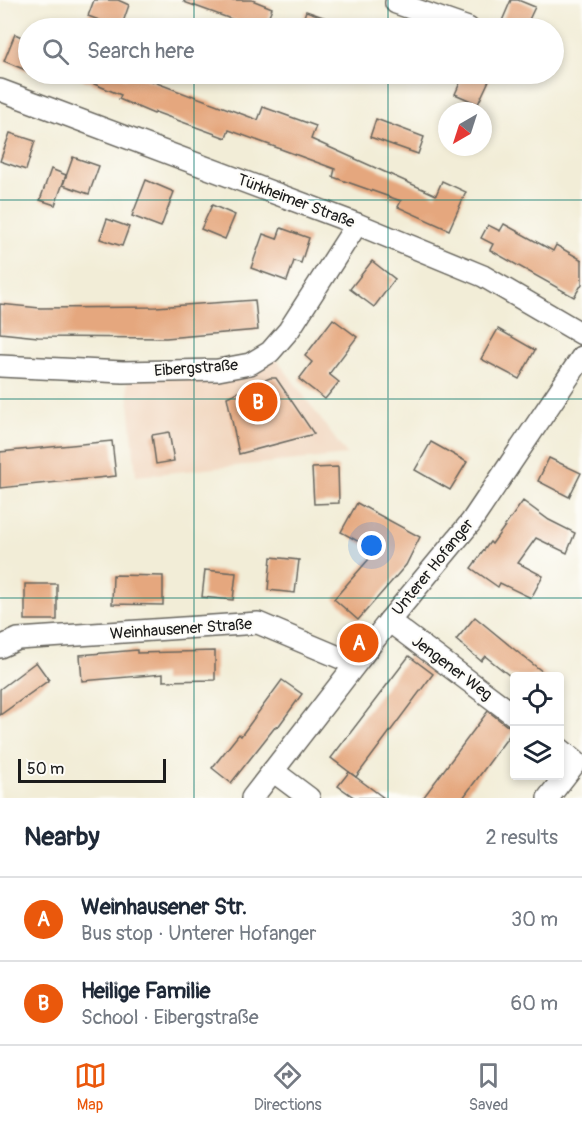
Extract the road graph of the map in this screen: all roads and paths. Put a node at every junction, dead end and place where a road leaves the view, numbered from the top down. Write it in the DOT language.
graph roads {
  1 [pos="393,1"];
  2 [pos="440,18"];
  3 [pos="0,90"];
  4 [pos="357,224"];
  5 [pos="582,334"];
  6 [pos="582,357"];
  7 [pos="0,366"];
  8 [pos="389,621"];
  9 [pos="0,647"];
  10 [pos="356,664"];
  11 [pos="510,712"];
  12 [pos="573,759"];
  13 [pos="273,771"];
  14 [pos="252,798"];
  15 [pos="309,798"];
  16 [pos="548,798"];
  1 -- 2 [label="street"];
  3 -- 4 [label="street, Türkheimer Straße"];
  4 -- 5 [label="street, Türkheimer Straße"];
  4 -- 7 [label="street, Eibergstraße"];
  6 -- 8 [label="street, Unterer Hofanger"];
  8 -- 10 [label="street, Unterer Hofanger"];
  8 -- 11 [label="street, Jengener Weg"];
  9 -- 10 [label="street, Weinhausener Straße"];
  10 -- 13 [label="street, Unterer Hofanger"];
  12 -- 16 [label="street"];
  13 -- 14 [label="street, Unterer Hofanger"];
  13 -- 15 [label="street"];
}
